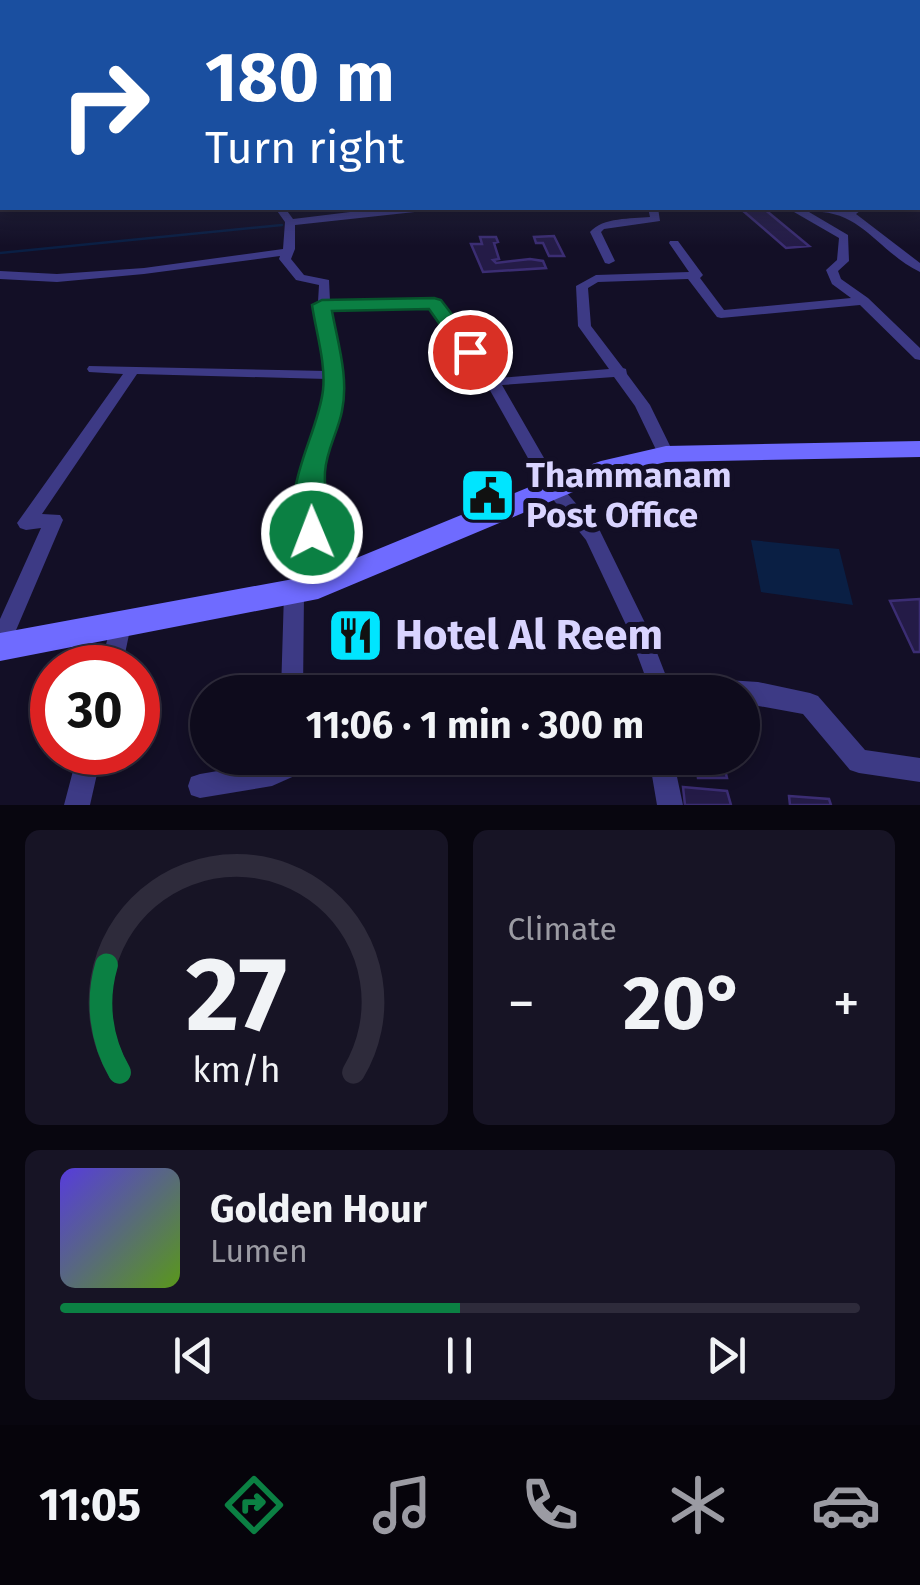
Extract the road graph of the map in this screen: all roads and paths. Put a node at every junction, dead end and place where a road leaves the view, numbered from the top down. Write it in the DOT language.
graph roads {
  1 [pos="281,210"];
  2 [pos="380,210"];
  3 [pos="654,210"];
  4 [pos="798,210"];
  5 [pos="849,210"];
  6 [pos="290,222"];
  7 [pos="674,243"];
  8 [pos="286,252"];
  9 [pos="920,269"];
  10 [pos="0,275"];
  11 [pos="692,276"];
  12 [pos="592,280"];
  13 [pos="864,302"];
  14 [pos="322,305"];
  15 [pos="920,356"];
  16 [pos="94,369"];
  17 [pos="132,370"];
  18 [pos="621,372"];
  19 [pos="333,375"];
  20 [pos="503,382"];
  21 [pos="920,449"];
  22 [pos="666,454"];
  23 [pos="553,488"];
  24 [pos="306,590"];
  25 [pos="121,625"];
  26 [pos="0,644"];
  27 [pos="116,645"];
  28 [pos="294,675"];
  29 [pos="654,675"];
  30 [pos="760,693"];
  31 [pos="920,770"];
  32 [pos="84,775"];
  33 [pos="266,775"];
  34 [pos="664,775"];
  35 [pos="200,786"];
  36 [pos="77,805"];
  37 [pos="670,805"];
  1 -- 6 [label="street"];
  2 -- 6 [label="street"];
  3 -- 12 [label="street"];
  4 -- 13 [label="street"];
  5 -- 9 [label="street"];
  6 -- 8 [label="street"];
  7 -- 11 [label="street"];
  8 -- 10 [label="street"];
  8 -- 14 [label="street"];
  11 -- 12 [label="street"];
  11 -- 13 [label="street"];
  12 -- 18 [label="street"];
  13 -- 15 [label="street"];
  14 -- 19 [label="street"];
  14 -- 23 [label="street"];
  16 -- 17 [label="street"];
  17 -- 19 [label="street"];
  17 -- 26 [label="street"];
  18 -- 20 [label="street"];
  18 -- 22 [label="street"];
  19 -- 24 [label="street"];
  21 -- 22 [label="main road"];
  22 -- 23 [label="main road"];
  23 -- 24 [label="main road"];
  23 -- 29 [label="street"];
  24 -- 25 [label="main road"];
  24 -- 28 [label="street"];
  25 -- 26 [label="main road"];
  25 -- 27 [label="street"];
  30 -- 31 [label="street"];
  32 -- 36 [label="street"];
  33 -- 35 [label="street"];
  34 -- 37 [label="street"];
}
